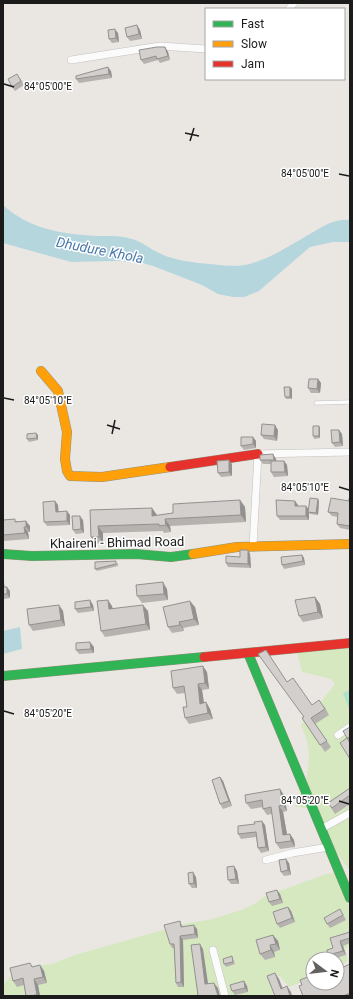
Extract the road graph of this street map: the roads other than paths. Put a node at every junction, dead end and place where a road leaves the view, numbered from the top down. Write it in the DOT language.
graph roads {
  1 [pos="205,49"];
  2 [pos="71,60"];
  3 [pos="41,371"];
  4 [pos="350,402"];
  5 [pos="316,403"];
  6 [pos="350,452"];
  7 [pos="258,454"];
  8 [pos="350,544"];
  9 [pos="254,546"];
  10 [pos="3,554"];
  11 [pos="350,643"];
  12 [pos="248,653"];
  13 [pos="3,676"];
  14 [pos="350,727"];
  15 [pos="338,735"];
  16 [pos="350,814"];
  17 [pos="322,829"];
  18 [pos="329,847"];
  19 [pos="266,860"];
  20 [pos="350,898"];
  21 [pos="213,950"];
  22 [pos="225,996"];
  1 -- 2 [label="street"];
  3 -- 7 [label="street"];
  4 -- 5 [label="lane"];
  6 -- 7 [label="street"];
  7 -- 9 [label="street"];
  8 -- 9 [label="street, Khaireni - Bhimad Road"];
  9 -- 10 [label="street, Khaireni - Bhimad Road"];
  11 -- 12 [label="street"];
  12 -- 13 [label="street"];
  12 -- 17 [label="street"];
  14 -- 15 [label="street"];
  16 -- 17 [label="street"];
  17 -- 18 [label="street"];
  18 -- 19 [label="street"];
  18 -- 20 [label="street"];
  21 -- 22 [label="street"];
}
